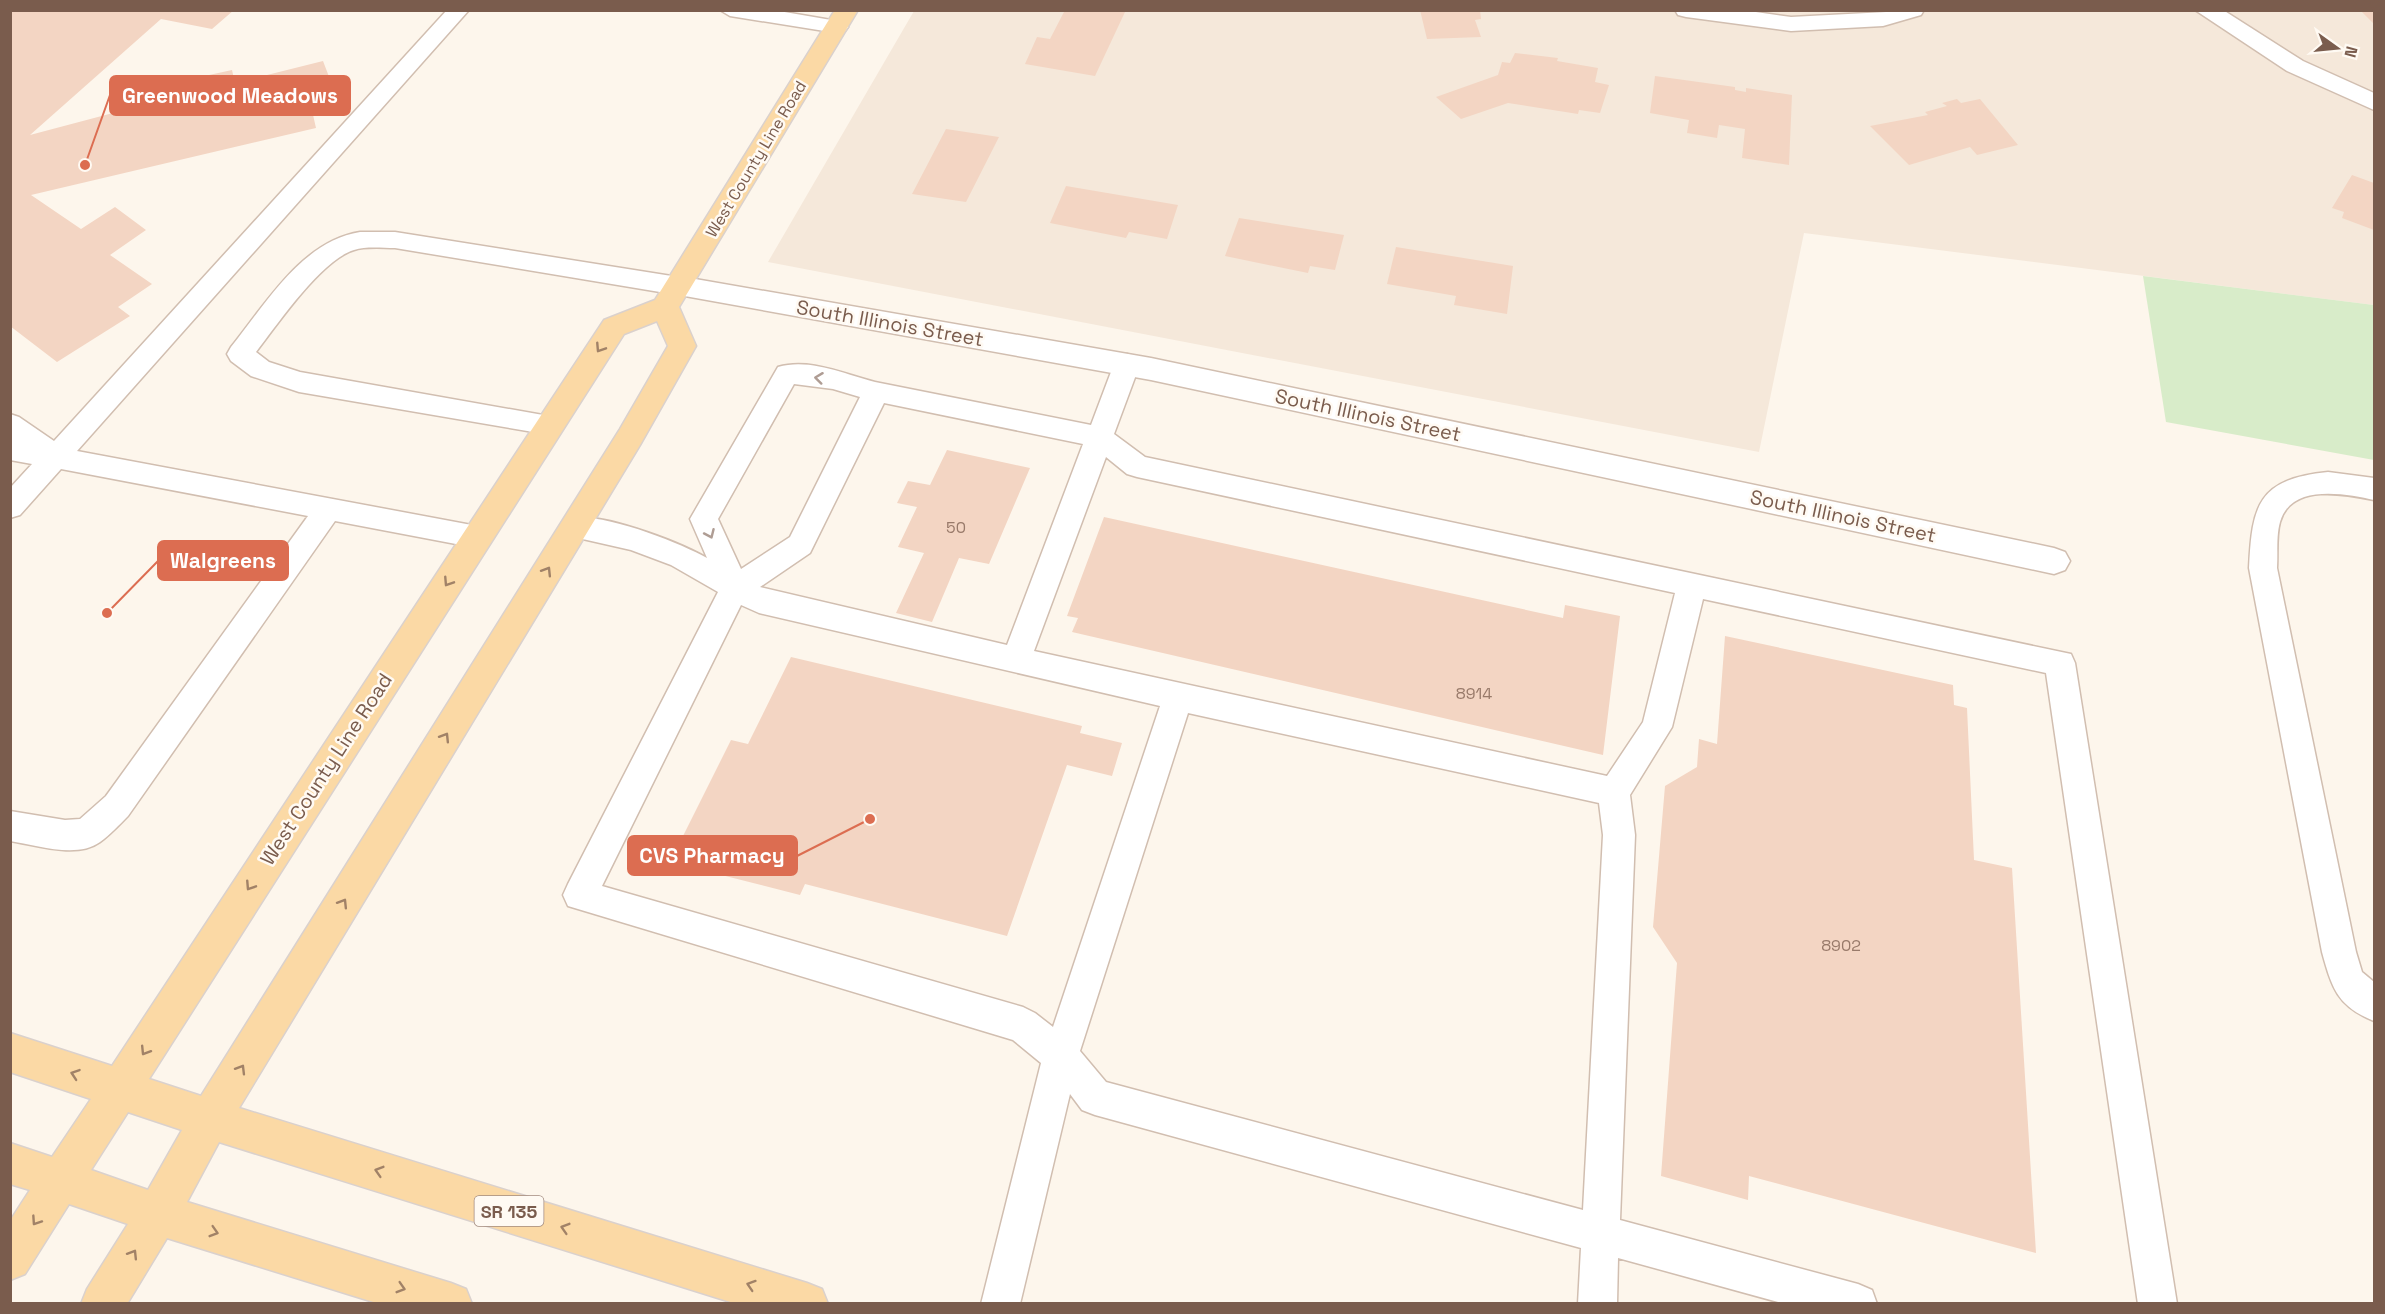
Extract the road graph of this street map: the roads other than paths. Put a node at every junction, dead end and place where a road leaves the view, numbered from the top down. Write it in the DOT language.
graph roads {
  1 [pos="459,10"];
  2 [pos="730,10"];
  3 [pos="1686,10"];
  4 [pos="1913,10"];
  5 [pos="2206,10"];
  6 [pos="842,19"];
  7 [pos="2374,102"];
  8 [pos="671,296"];
  9 [pos="1127,364"];
  10 [pos="876,392"];
  11 [pos="10,424"];
  12 [pos="551,424"];
  13 [pos="1099,437"];
  14 [pos="10,449"];
  15 [pos="56,456"];
  16 [pos="2374,489"];
  17 [pos="10,507"];
  18 [pos="329,508"];
  19 [pos="575,527"];
  20 [pos="477,537"];
  21 [pos="2054,561"];
  22 [pos="1692,585"];
  23 [pos="735,588"];
  24 [pos="1016,660"];
  25 [pos="1178,697"];
  26 [pos="1614,792"];
  27 [pos="10,826"];
  28 [pos="2374,1004"];
  29 [pos="10,1052"];
  30 [pos="1060,1056"];
  31 [pos="120,1090"];
  32 [pos="210,1119"];
  33 [pos="10,1164"];
  34 [pos="62,1183"];
  35 [pos="158,1214"];
  36 [pos="1600,1234"];
  37 [pos="10,1259"];
  38 [pos="102,1304"];
  39 [pos="452,1304"];
  40 [pos="807,1304"];
  41 [pos="1000,1304"];
  42 [pos="1597,1304"];
  43 [pos="1858,1304"];
  44 [pos="2158,1304"];
  1 -- 15 [label="lane"];
  2 -- 6 [label="lane"];
  3 -- 4 [label="street"];
  5 -- 7 [label="street"];
  6 -- 8 [label="main road, West County Line Road"];
  8 -- 9 [label="street, South Illinois Street"];
  8 -- 12 [label="main road, West County Line Road, one-way"];
  8 -- 12 [label="lane"];
  8 -- 19 [label="main road"];
  9 -- 13 [label="lane"];
  9 -- 21 [label="street, South Illinois Street"];
  10 -- 13 [label="lane"];
  10 -- 23 [label="lane"];
  10 -- 23 [label="lane, one-way"];
  11 -- 15 [label="lane"];
  12 -- 20 [label="main road, West County Line Road"];
  13 -- 22 [label="lane"];
  13 -- 24 [label="lane"];
  14 -- 15 [label="lane"];
  15 -- 17 [label="lane"];
  15 -- 18 [label="lane"];
  16 -- 28 [label="lane"];
  18 -- 20 [label="lane"];
  18 -- 27 [label="lane"];
  19 -- 23 [label="lane"];
  32 -- 19 [label="main road, one-way"];
  20 -- 31 [label="main road, West County Line Road, one-way"];
  22 -- 26 [label="lane"];
  22 -- 44 [label="lane"];
  23 -- 24 [label="lane"];
  23 -- 30 [label="lane"];
  24 -- 25 [label="lane"];
  25 -- 26 [label="lane"];
  25 -- 30 [label="lane"];
  26 -- 36 [label="lane"];
  31 -- 29 [label="main road, SR 135, one-way"];
  30 -- 36 [label="lane"];
  30 -- 41 [label="lane"];
  31 -- 32 [label="main road, SR 135"];
  31 -- 34 [label="main road, West County Line Road"];
  32 -- 35 [label="main road"];
  40 -- 32 [label="main road, SR 135, one-way"];
  33 -- 34 [label="main road"];
  34 -- 35 [label="main road"];
  34 -- 37 [label="main road, West County Line Road, one-way"];
  38 -- 35 [label="main road, one-way"];
  35 -- 39 [label="main road, one-way"];
  36 -- 42 [label="lane"];
  36 -- 43 [label="lane"];
}
